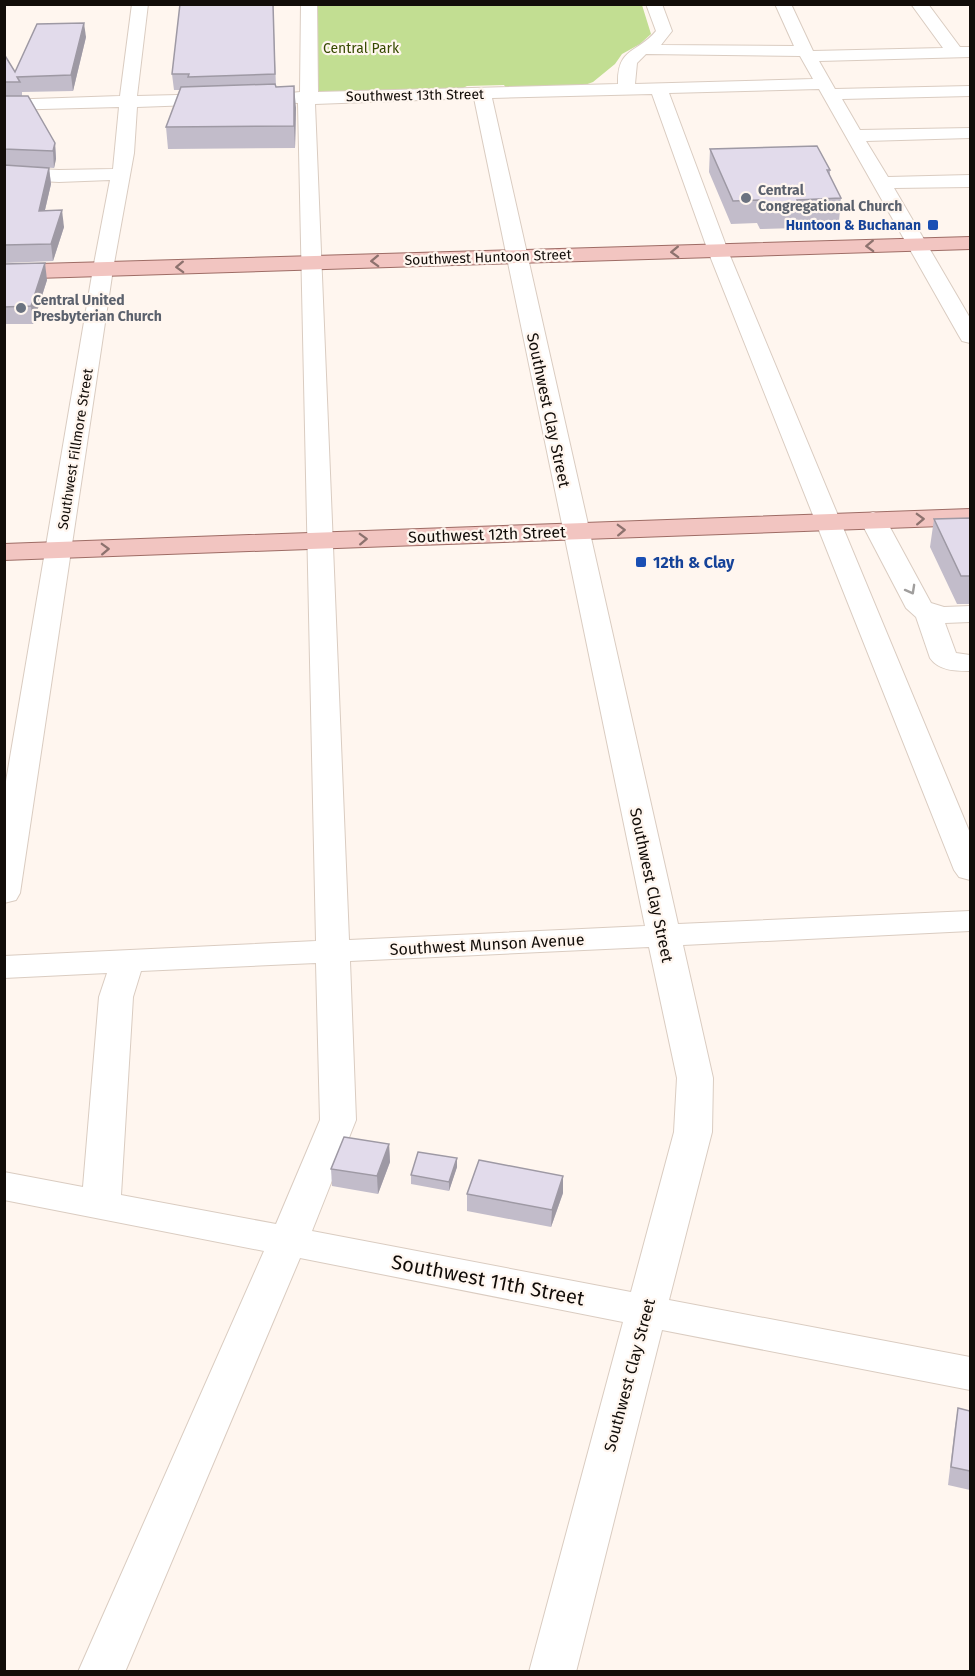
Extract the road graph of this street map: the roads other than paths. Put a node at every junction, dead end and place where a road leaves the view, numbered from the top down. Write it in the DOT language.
graph roads {
  1 [pos="140,4"];
  2 [pos="309,4"];
  3 [pos="654,4"];
  4 [pos="783,4"];
  5 [pos="919,4"];
  6 [pos="644,49"];
  7 [pos="963,52"];
  8 [pos="807,53"];
  9 [pos="627,89"];
  10 [pos="659,89"];
  11 [pos="829,89"];
  12 [pos="970,91"];
  13 [pos="482,93"];
  14 [pos="309,97"];
  15 [pos="274,98"];
  16 [pos="240,99"];
  17 [pos="128,102"];
  18 [pos="4,105"];
  19 [pos="970,133"];
  20 [pos="855,136"];
  21 [pos="4,173"];
  22 [pos="121,174"];
  23 [pos="970,181"];
  24 [pos="882,183"];
  25 [pos="970,243"];
  26 [pos="917,245"];
  27 [pos="718,251"];
  28 [pos="517,256"];
  29 [pos="311,263"];
  30 [pos="103,269"];
  31 [pos="4,272"];
  32 [pos="970,336"];
  33 [pos="970,517"];
  34 [pos="873,520"];
  35 [pos="828,522"];
  36 [pos="574,531"];
  37 [pos="319,541"];
  38 [pos="60,550"];
  39 [pos="4,552"];
  40 [pos="928,613"];
  41 [pos="970,614"];
  42 [pos="970,663"];
  43 [pos="970,870"];
  44 [pos="4,893"];
  45 [pos="970,921"];
  46 [pos="664,936"];
  47 [pos="334,951"];
  48 [pos="128,963"];
  49 [pos="4,968"];
  50 [pos="4,1186"];
  51 [pos="101,1204"];
  52 [pos="288,1241"];
  53 [pos="645,1310"];
  54 [pos="970,1374"];
  55 [pos="101,1671"];
  56 [pos="552,1671"];
  1 -- 17 [label="street, Southwest Fillmore Street"];
  2 -- 14 [label="street"];
  3 -- 6 [label="street"];
  4 -- 8 [label="street"];
  5 -- 7 [label="street"];
  6 -- 8 [label="street"];
  6 -- 9 [label="street"];
  7 -- 8 [label="street"];
  8 -- 11 [label="street"];
  9 -- 10 [label="street, Southwest 13th Street"];
  9 -- 13 [label="street, Southwest 13th Street"];
  10 -- 11 [label="street, Southwest 13th Street"];
  10 -- 27 [label="street"];
  11 -- 12 [label="street, Southwest 13th Street"];
  11 -- 20 [label="street"];
  13 -- 14 [label="street, Southwest 13th Street"];
  13 -- 28 [label="street, Southwest Clay Street"];
  14 -- 15 [label="street, Southwest 13th Street"];
  14 -- 29 [label="street"];
  16 -- 17 [label="street"];
  17 -- 18 [label="street"];
  17 -- 22 [label="street, Southwest Fillmore Street"];
  19 -- 20 [label="street"];
  20 -- 24 [label="street"];
  21 -- 22 [label="street"];
  22 -- 30 [label="street, Southwest Fillmore Street"];
  23 -- 24 [label="street"];
  24 -- 26 [label="street"];
  25 -- 26 [label="main road, Southwest Huntoon Street"];
  26 -- 27 [label="main road, Southwest Huntoon Street, one-way"];
  26 -- 32 [label="street"];
  27 -- 28 [label="main road, Southwest Huntoon Street, one-way"];
  27 -- 35 [label="street"];
  28 -- 29 [label="main road, Southwest Huntoon Street, one-way"];
  28 -- 36 [label="street, Southwest Clay Street"];
  29 -- 30 [label="main road, Southwest Huntoon Street, one-way"];
  29 -- 37 [label="street"];
  30 -- 31 [label="main road, Southwest Huntoon Street"];
  30 -- 38 [label="street, Southwest Fillmore Street"];
  34 -- 33 [label="main road, Southwest 12th Street, one-way"];
  34 -- 35 [label="main road, Southwest 12th Street"];
  34 -- 40 [label="street, one-way"];
  36 -- 35 [label="main road, Southwest 12th Street, one-way"];
  35 -- 43 [label="street"];
  37 -- 36 [label="main road, Southwest 12th Street, one-way"];
  36 -- 46 [label="street, Southwest Clay Street"];
  38 -- 37 [label="main road, Southwest 12th Street, one-way"];
  37 -- 47 [label="street"];
  38 -- 39 [label="main road, Southwest 12th Street"];
  38 -- 44 [label="street, Southwest Fillmore Street"];
  40 -- 41 [label="street"];
  40 -- 42 [label="street"];
  45 -- 46 [label="street, Southwest Munson Avenue"];
  46 -- 47 [label="street, Southwest Munson Avenue"];
  46 -- 53 [label="street, Southwest Clay Street"];
  47 -- 48 [label="street, Southwest Munson Avenue"];
  47 -- 52 [label="street"];
  48 -- 49 [label="street, Southwest Munson Avenue"];
  48 -- 51 [label="street"];
  50 -- 51 [label="street, Southwest 11th Street"];
  51 -- 52 [label="street, Southwest 11th Street"];
  52 -- 53 [label="street, Southwest 11th Street"];
  52 -- 55 [label="street"];
  53 -- 54 [label="street, Southwest 11th Street"];
  53 -- 56 [label="street, Southwest Clay Street"];
}
